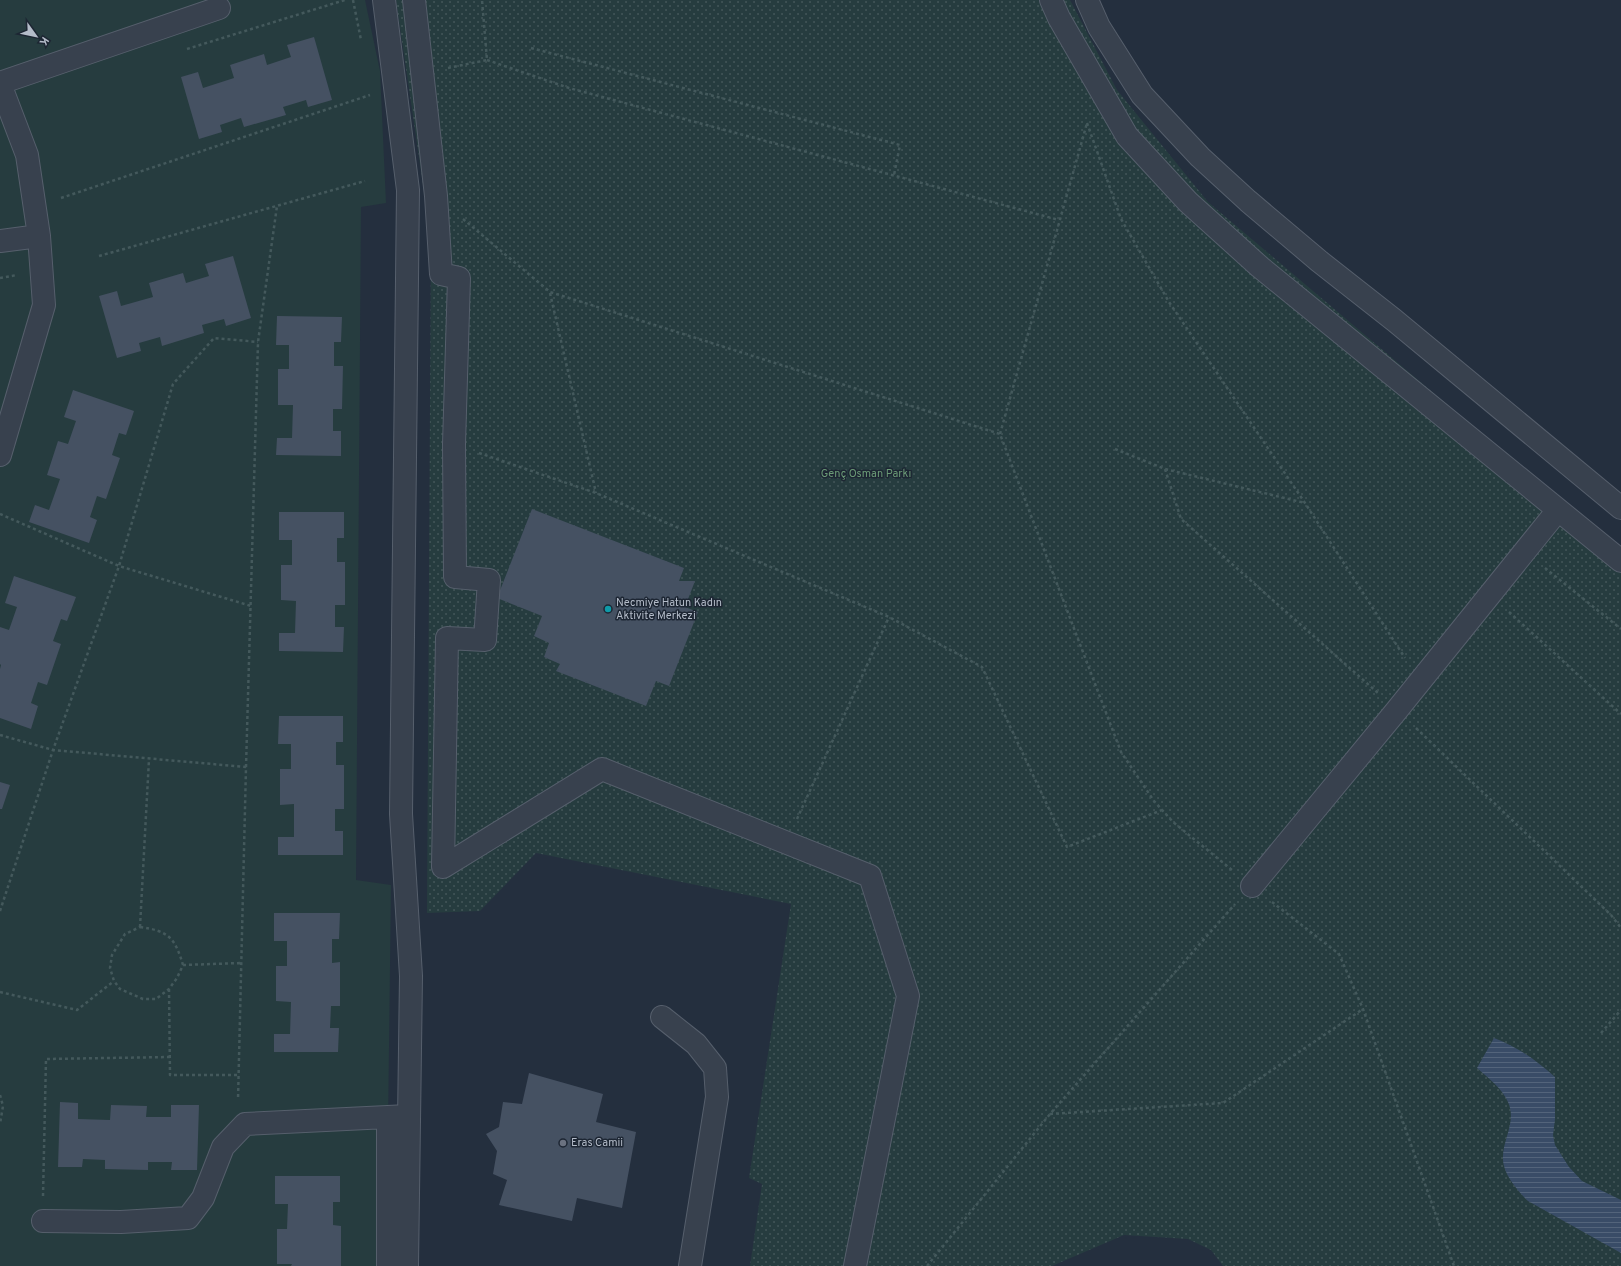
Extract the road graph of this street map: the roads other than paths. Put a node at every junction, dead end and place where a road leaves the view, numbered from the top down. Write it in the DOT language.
graph roads {
  1 [pos="384,0"];
  2 [pos="414,0"];
  3 [pos="1051,0"];
  4 [pos="1087,0"];
  5 [pos="219,8"];
  6 [pos="0,83"];
  7 [pos="39,236"];
  8 [pos="0,242"];
  9 [pos="0,455"];
  10 [pos="1621,508"];
  11 [pos="1558,510"];
  12 [pos="1621,561"];
  13 [pos="1252,886"];
  14 [pos="662,1017"];
  15 [pos="408,1116"];
  16 [pos="388,1129"];
  17 [pos="43,1221"];
  18 [pos="388,1266"];
  19 [pos="407,1266"];
  20 [pos="690,1266"];
  21 [pos="854,1266"];
  1 -- 15 [label="street"];
  2 -- 21 [label="street"];
  3 -- 11 [label="street"];
  4 -- 10 [label="street"];
  5 -- 6 [label="street"];
  6 -- 7 [label="street"];
  7 -- 8 [label="street"];
  7 -- 9 [label="street"];
  11 -- 12 [label="street"];
  11 -- 13 [label="street"];
  14 -- 20 [label="street"];
  15 -- 17 [label="street"];
  15 -- 19 [label="street"];
  16 -- 18 [label="street"];
}
